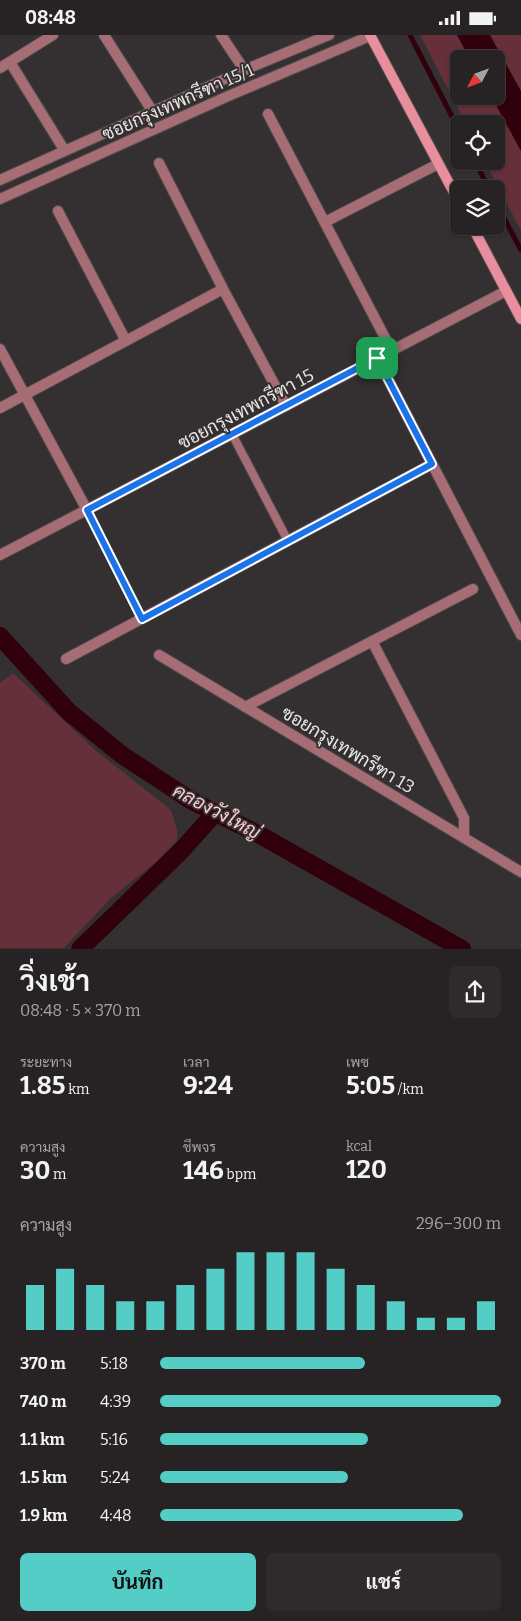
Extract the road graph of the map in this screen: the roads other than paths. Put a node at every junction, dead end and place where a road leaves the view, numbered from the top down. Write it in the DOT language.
graph roads {
  1 [pos="53,35"];
  2 [pos="104,35"];
  3 [pos="221,35"];
  4 [pos="329,35"];
  5 [pos="370,36"];
  6 [pos="10,62"];
  7 [pos="241,65"];
  8 [pos="0,68"];
  9 [pos="151,109"];
  10 [pos="268,114"];
  11 [pos="64,150"];
  12 [pos="159,163"];
  13 [pos="438,164"];
  14 [pos="73,166"];
  15 [pos="0,180"];
  16 [pos="450,186"];
  17 [pos="0,199"];
  18 [pos="58,211"];
  19 [pos="324,222"];
  20 [pos="477,235"];
  21 [pos="223,289"];
  22 [pos="506,291"];
  23 [pos="521,319"];
  24 [pos="126,341"];
  25 [pos="0,349"];
  26 [pos="392,351"];
  27 [pos="377,358"];
  28 [pos="25,395"];
  29 [pos="286,406"];
  30 [pos="0,408"];
  31 [pos="232,434"];
  32 [pos="432,464"];
  33 [pos="87,510"];
  34 [pos="288,541"];
  35 [pos="0,555"];
  36 [pos="473,589"];
  37 [pos="142,619"];
  38 [pos="521,635"];
  39 [pos="372,641"];
  40 [pos="159,655"];
  41 [pos="66,659"];
  42 [pos="245,707"];
  43 [pos="464,838"];
  44 [pos="521,872"];
  1 -- 6 [label="street"];
  2 -- 9 [label="street"];
  3 -- 7 [label="street"];
  4 -- 11 [label="street, ซอยกรุงเทพกรีฑา 15/1"];
  5 -- 13 [label="main road"];
  5 -- 14 [label="street, ซอยกรุงเทพกรีฑา 15/1"];
  6 -- 8 [label="street"];
  6 -- 11 [label="street"];
  10 -- 19 [label="street"];
  11 -- 14 [label="street"];
  11 -- 15 [label="street, ซอยกรุงเทพกรีฑา 15/1"];
  12 -- 21 [label="street"];
  13 -- 16 [label="main road"];
  13 -- 19 [label="street"];
  14 -- 17 [label="street, ซอยกรุงเทพกรีฑา 15/1"];
  18 -- 24 [label="street"];
  19 -- 26 [label="street"];
  20 -- 22 [label="main road"];
  21 -- 24 [label="street"];
  21 -- 29 [label="street"];
  22 -- 23 [label="main road"];
  22 -- 26 [label="street, ซอยกรุงเทพกรีฑา 15"];
  24 -- 28 [label="street"];
  25 -- 28 [label="street"];
  26 -- 27 [label="street, ซอยกรุงเทพกรีฑา 15"];
  27 -- 29 [label="street, ซอยกรุงเทพกรีฑา 15"];
  27 -- 32 [label="street"];
  28 -- 30 [label="street"];
  28 -- 33 [label="street"];
  29 -- 31 [label="street, ซอยกรุงเทพกรีฑา 15"];
  31 -- 33 [label="street, ซอยกรุงเทพกรีฑา 15"];
  31 -- 34 [label="lane"];
  32 -- 34 [label="street"];
  32 -- 38 [label="street"];
  33 -- 35 [label="street, ซอยกรุงเทพกรีฑา 15"];
  33 -- 37 [label="lane"];
  34 -- 37 [label="street"];
  36 -- 39 [label="street"];
  37 -- 41 [label="street"];
  39 -- 42 [label="street"];
  39 -- 43 [label="street"];
  40 -- 42 [label="street, ซอยกรุงเทพกรีฑา 13"];
  42 -- 43 [label="street, ซอยกรุงเทพกรีฑา 13"];
  43 -- 44 [label="street, ซอยกรุงเทพกรีฑา 13"];
}
